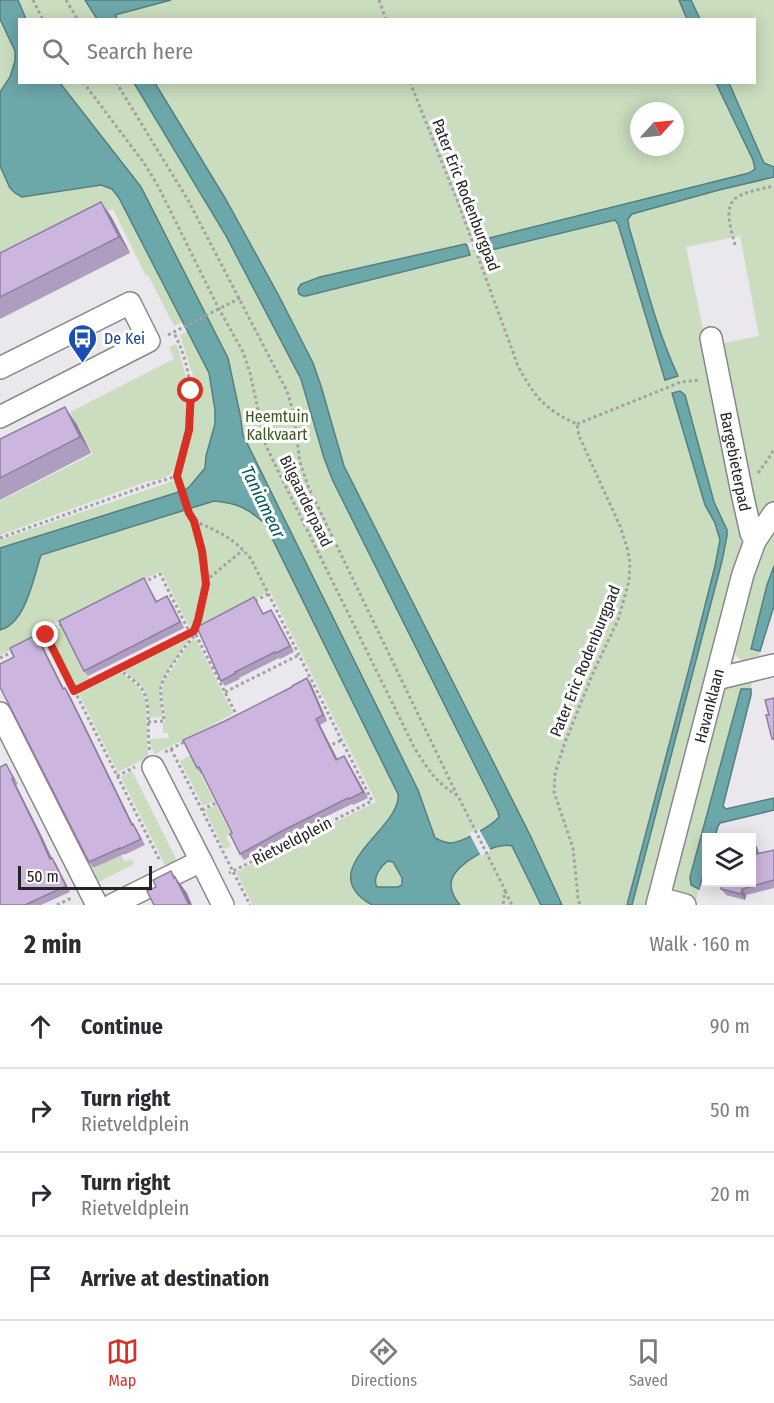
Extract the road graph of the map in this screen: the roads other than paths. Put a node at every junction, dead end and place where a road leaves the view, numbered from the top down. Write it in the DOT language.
graph roads {
  1 [pos="711,338"];
  2 [pos="0,368"];
  3 [pos="0,417"];
  4 [pos="774,513"];
  5 [pos="755,541"];
  6 [pos="774,665"];
  7 [pos="716,679"];
  8 [pos="0,713"];
  9 [pos="5,734"];
  10 [pos="152,761"];
  11 [pos="201,861"];
  12 [pos="658,901"];
  13 [pos="97,905"];
  14 [pos="112,905"];
  15 [pos="223,905"];
  16 [pos="686,905"];
  1 -- 5 [label="street, Bargebieterpad"];
  2 -- 3 [label="street"];
  4 -- 5 [label="street, Havanklaan"];
  5 -- 7 [label="street, Havanklaan"];
  6 -- 7 [label="street"];
  7 -- 12 [label="street, Havanklaan"];
  8 -- 9 [label="street"];
  9 -- 13 [label="street"];
  10 -- 11 [label="street"];
  11 -- 14 [label="street"];
  11 -- 15 [label="street"];
  12 -- 16 [label="street"];
}
